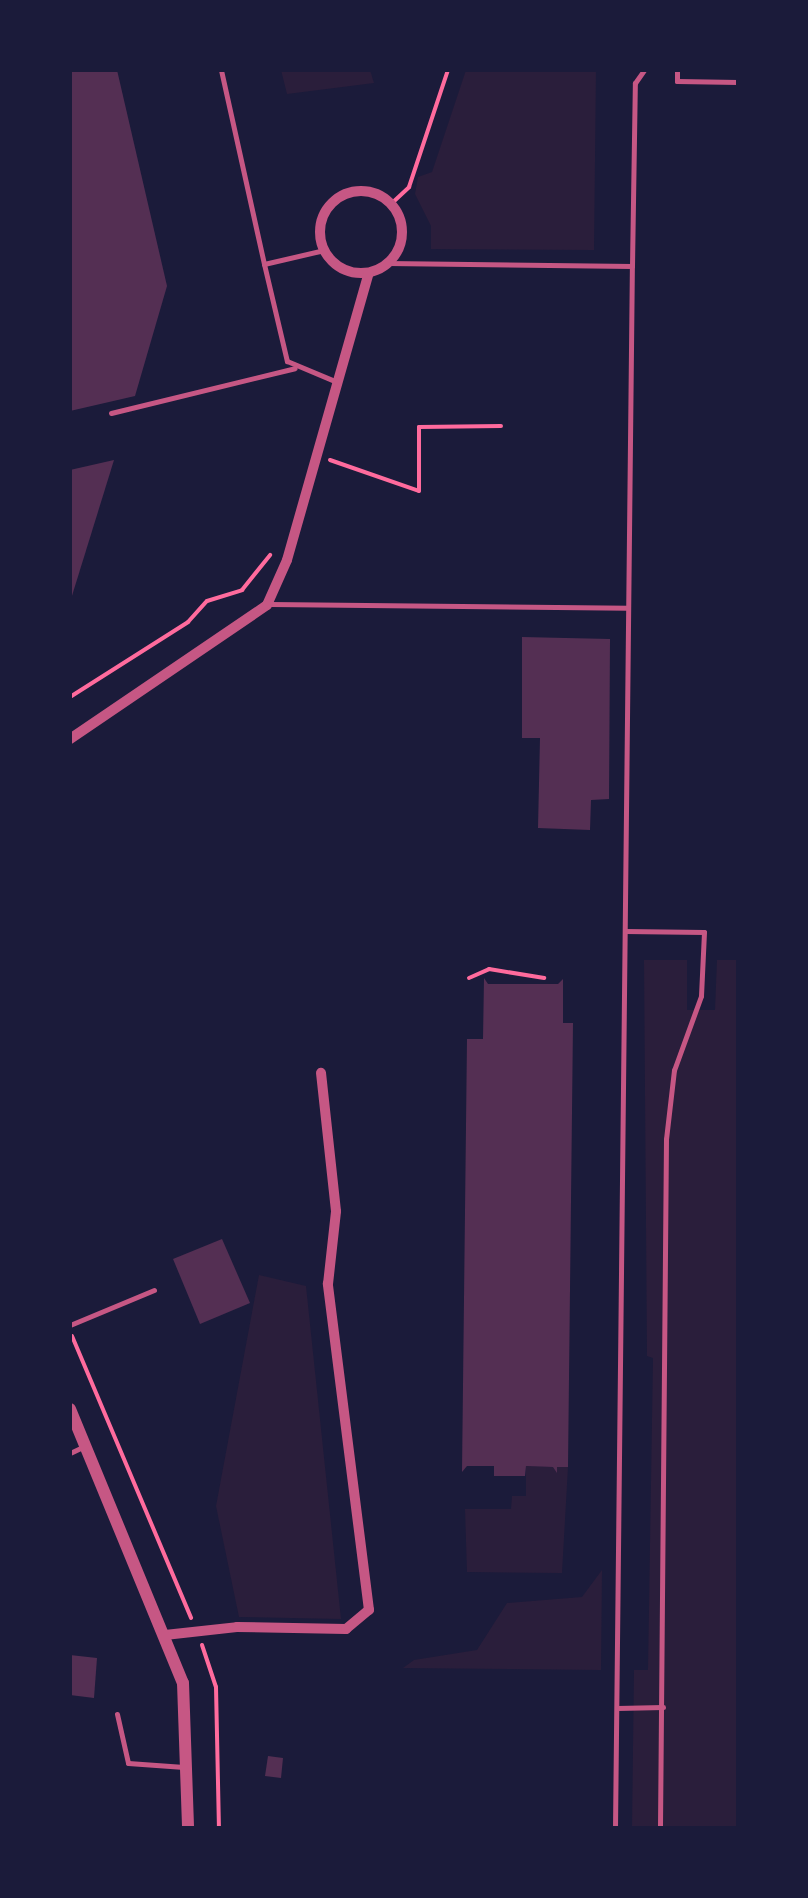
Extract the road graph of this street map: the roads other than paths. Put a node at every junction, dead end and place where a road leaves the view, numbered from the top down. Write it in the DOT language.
graph roads {
  1 [pos="221,70"];
  2 [pos="635,70"];
  3 [pos="644,70"];
  4 [pos="677,70"];
  5 [pos="738,82"];
  6 [pos="635,83"];
  7 [pos="324,250"];
  8 [pos="387,263"];
  9 [pos="264,264"];
  10 [pos="632,266"];
  11 [pos="369,273"];
  12 [pos="295,368"];
  13 [pos="337,382"];
  14 [pos="111,413"];
  15 [pos="268,604"];
  16 [pos="628,608"];
  17 [pos="70,739"];
  18 [pos="625,931"];
  19 [pos="322,1072"];
  20 [pos="154,1290"];
  21 [pos="70,1328"];
  22 [pos="70,1409"];
  23 [pos="86,1446"];
  24 [pos="70,1453"];
  25 [pos="165,1635"];
  26 [pos="616,1708"];
  27 [pos="664,1708"];
  28 [pos="117,1714"];
  29 [pos="188,1766"];
  30 [pos="188,1828"];
  31 [pos="615,1828"];
  32 [pos="660,1828"];
  1 -- 9 [label="lane"];
  2 -- 6 [label="lane"];
  3 -- 6 [label="lane"];
  4 -- 5 [label="lane"];
  6 -- 10 [label="lane"];
  7 -- 8 [label="street"];
  7 -- 9 [label="lane"];
  7 -- 11 [label="street"];
  8 -- 10 [label="lane"];
  8 -- 11 [label="street"];
  9 -- 12 [label="lane"];
  10 -- 16 [label="lane"];
  11 -- 13 [label="street"];
  12 -- 13 [label="lane"];
  12 -- 14 [label="lane"];
  13 -- 15 [label="street"];
  15 -- 16 [label="lane"];
  15 -- 17 [label="street"];
  16 -- 18 [label="lane"];
  18 -- 26 [label="lane"];
  18 -- 27 [label="lane"];
  19 -- 25 [label="street"];
  20 -- 21 [label="lane"];
  22 -- 23 [label="street"];
  23 -- 24 [label="lane"];
  23 -- 25 [label="street"];
  25 -- 29 [label="street"];
  26 -- 27 [label="lane"];
  26 -- 31 [label="lane"];
  27 -- 32 [label="lane"];
  28 -- 29 [label="lane"];
  29 -- 30 [label="street"];
}
